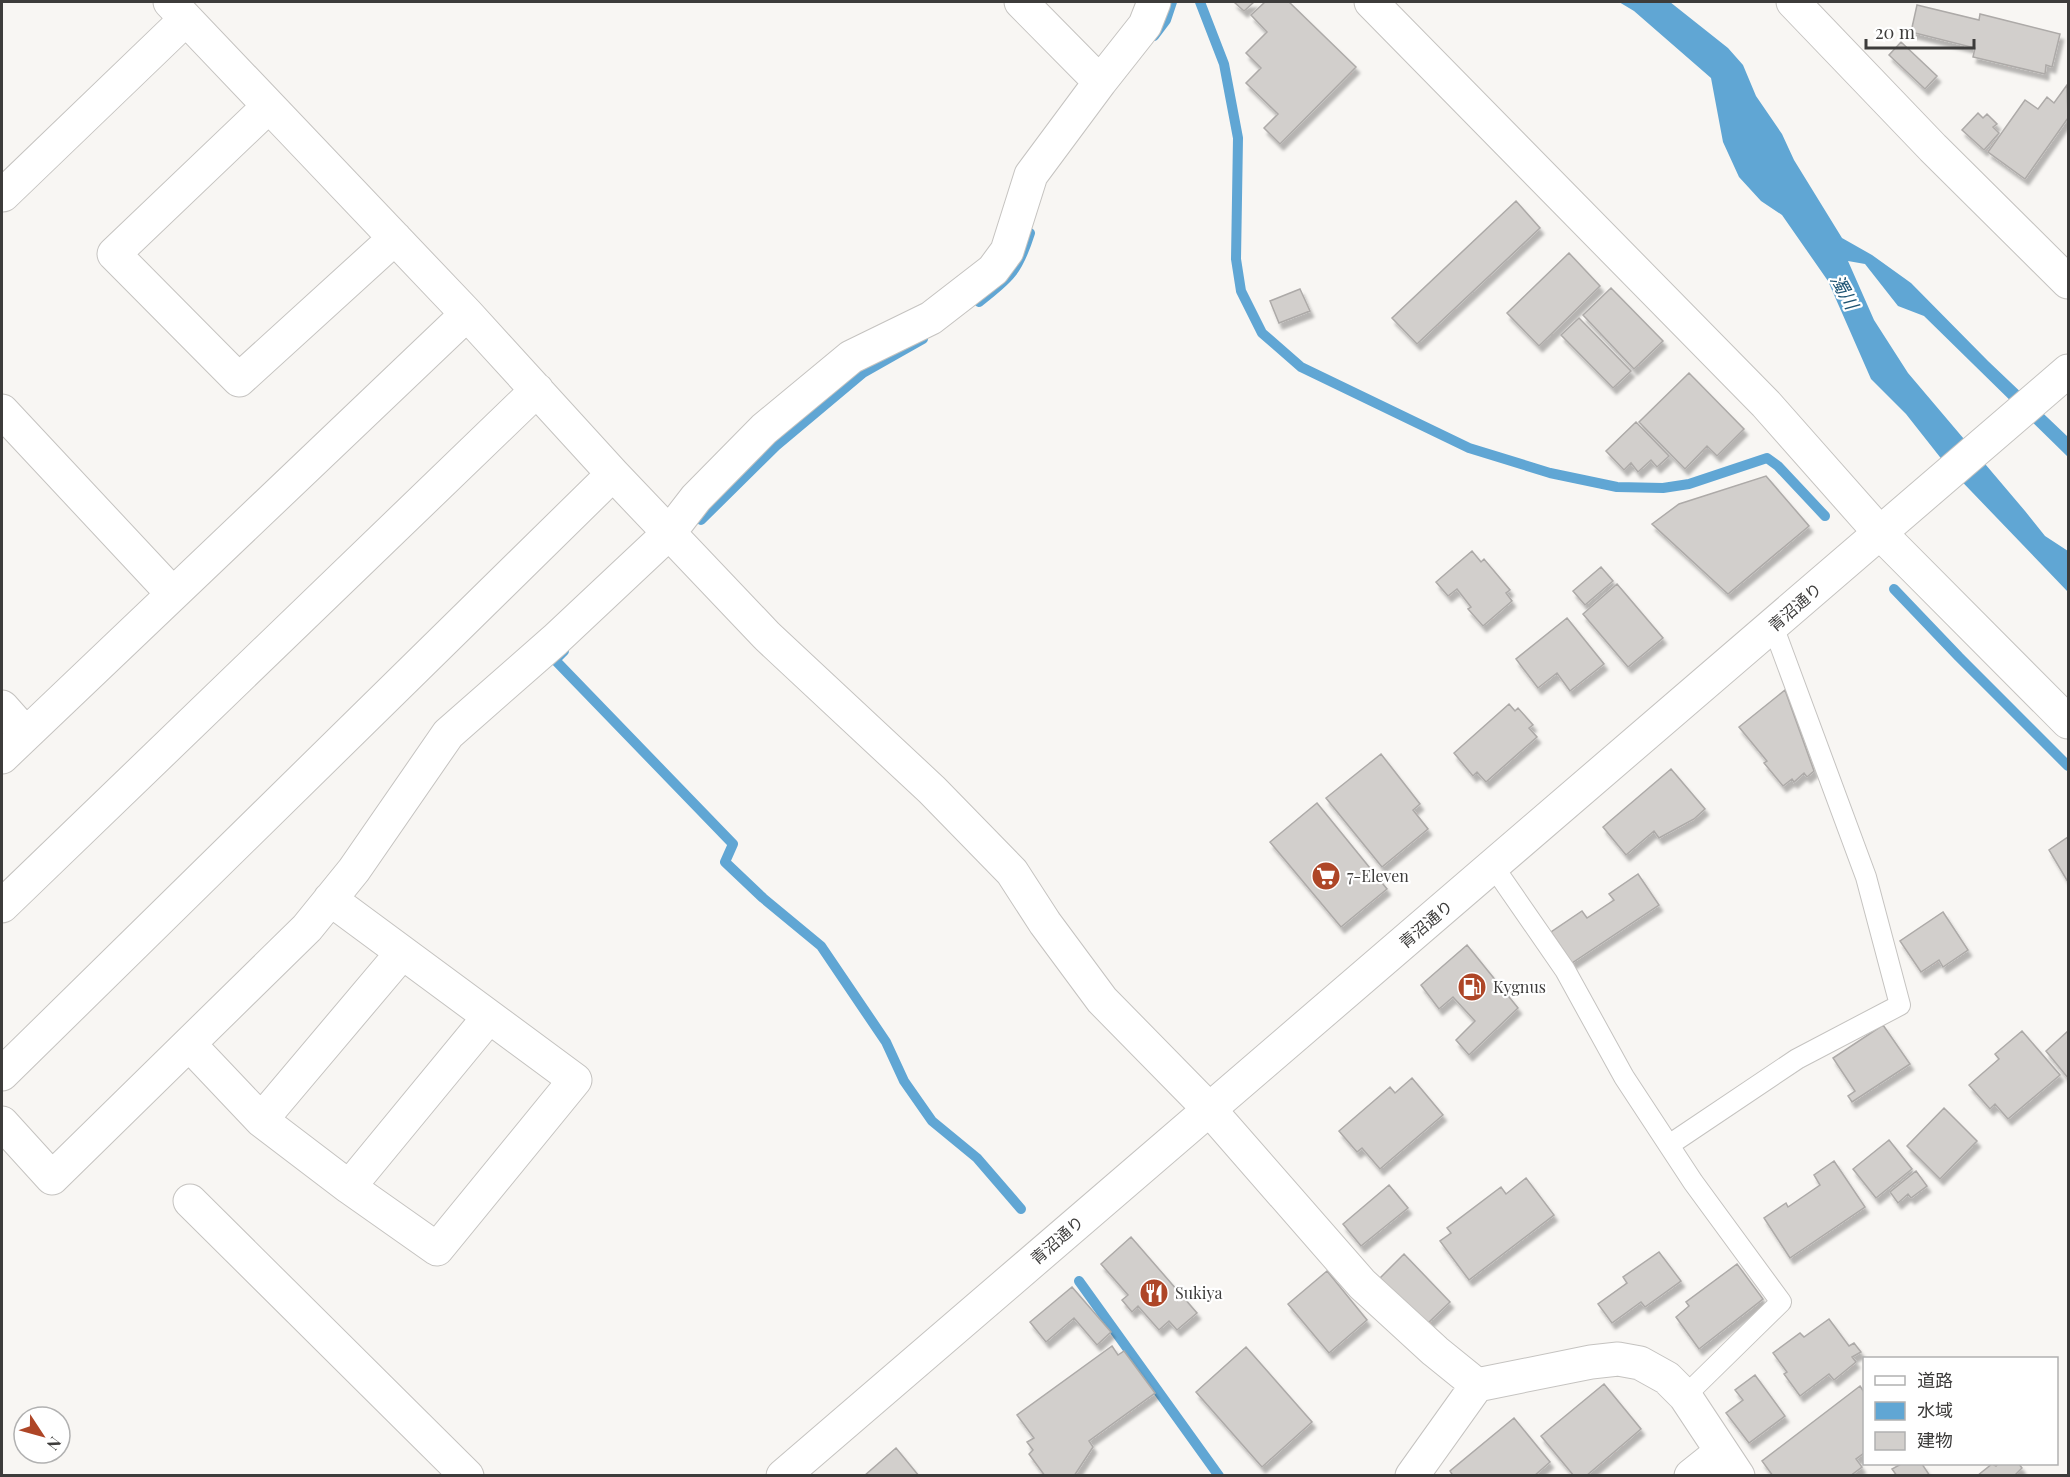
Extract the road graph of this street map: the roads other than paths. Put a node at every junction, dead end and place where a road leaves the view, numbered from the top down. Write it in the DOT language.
graph roads {
  1 [pos="1021,2"];
  2 [pos="1154,2"];
  3 [pos="1371,2"];
  4 [pos="1793,2"];
  5 [pos="178,10"];
  6 [pos="1100,82"];
  7 [pos="269,106"];
  8 [pos="3,195"];
  9 [pos="395,238"];
  10 [pos="2068,282"];
  11 [pos="467,314"];
  12 [pos="2068,371"];
  13 [pos="537,390"];
  14 [pos="2,411"];
  15 [pos="613,474"];
  16 [pos="1888,528"];
  17 [pos="669,533"];
  18 [pos="173,594"];
  19 [pos="1773,626"];
  20 [pos="2,707"];
  21 [pos="2068,722"];
  22 [pos="26,734"];
  23 [pos="2,757"];
  24 [pos="1493,866"];
  25 [pos="330,899"];
  26 [pos="2,906"];
  27 [pos="402,953"];
  28 [pos="489,1017"];
  29 [pos="189,1044"];
  30 [pos="2,1074"];
  31 [pos="1209,1109"];
  32 [pos="261,1120"];
  33 [pos="2,1123"];
  34 [pos="1669,1145"];
  35 [pos="349,1187"];
  36 [pos="190,1201"];
  37 [pos="1477,1385"];
  38 [pos="1685,1396"];
  39 [pos="1730,1464"];
  40 [pos="1416,1474"];
  41 [pos="467,1476"];
  42 [pos="783,1476"];
  43 [pos="1691,1476"];
  1 -- 6 [label="street"];
  2 -- 6 [label="street"];
  3 -- 16 [label="street"];
  4 -- 10 [label="street"];
  5 -- 7 [label="street"];
  5 -- 8 [label="street"];
  6 -- 17 [label="street"];
  7 -- 9 [label="street"];
  7 -- 9 [label="street"];
  9 -- 11 [label="street"];
  11 -- 13 [label="street"];
  11 -- 18 [label="street"];
  12 -- 16 [label="street, 青沼通り"];
  13 -- 15 [label="street"];
  13 -- 26 [label="street"];
  14 -- 18 [label="street"];
  15 -- 17 [label="street"];
  15 -- 30 [label="street"];
  16 -- 19 [label="street, 青沼通り"];
  16 -- 21 [label="street"];
  17 -- 25 [label="street"];
  17 -- 31 [label="street"];
  18 -- 22 [label="street"];
  19 -- 24 [label="street, 青沼通り"];
  19 -- 34 [label="lane"];
  20 -- 22 [label="street"];
  22 -- 23 [label="street"];
  24 -- 31 [label="street, 青沼通り"];
  24 -- 34 [label="lane"];
  25 -- 27 [label="street"];
  25 -- 29 [label="street"];
  27 -- 28 [label="street"];
  27 -- 32 [label="street"];
  28 -- 35 [label="street"];
  28 -- 35 [label="street"];
  29 -- 32 [label="street"];
  29 -- 33 [label="street"];
  31 -- 37 [label="street"];
  31 -- 42 [label="street, 青沼通り"];
  32 -- 35 [label="street"];
  34 -- 38 [label="lane"];
  36 -- 41 [label="street"];
  37 -- 38 [label="street"];
  37 -- 40 [label="street"];
  38 -- 39 [label="street"];
  39 -- 43 [label="street"];
}
